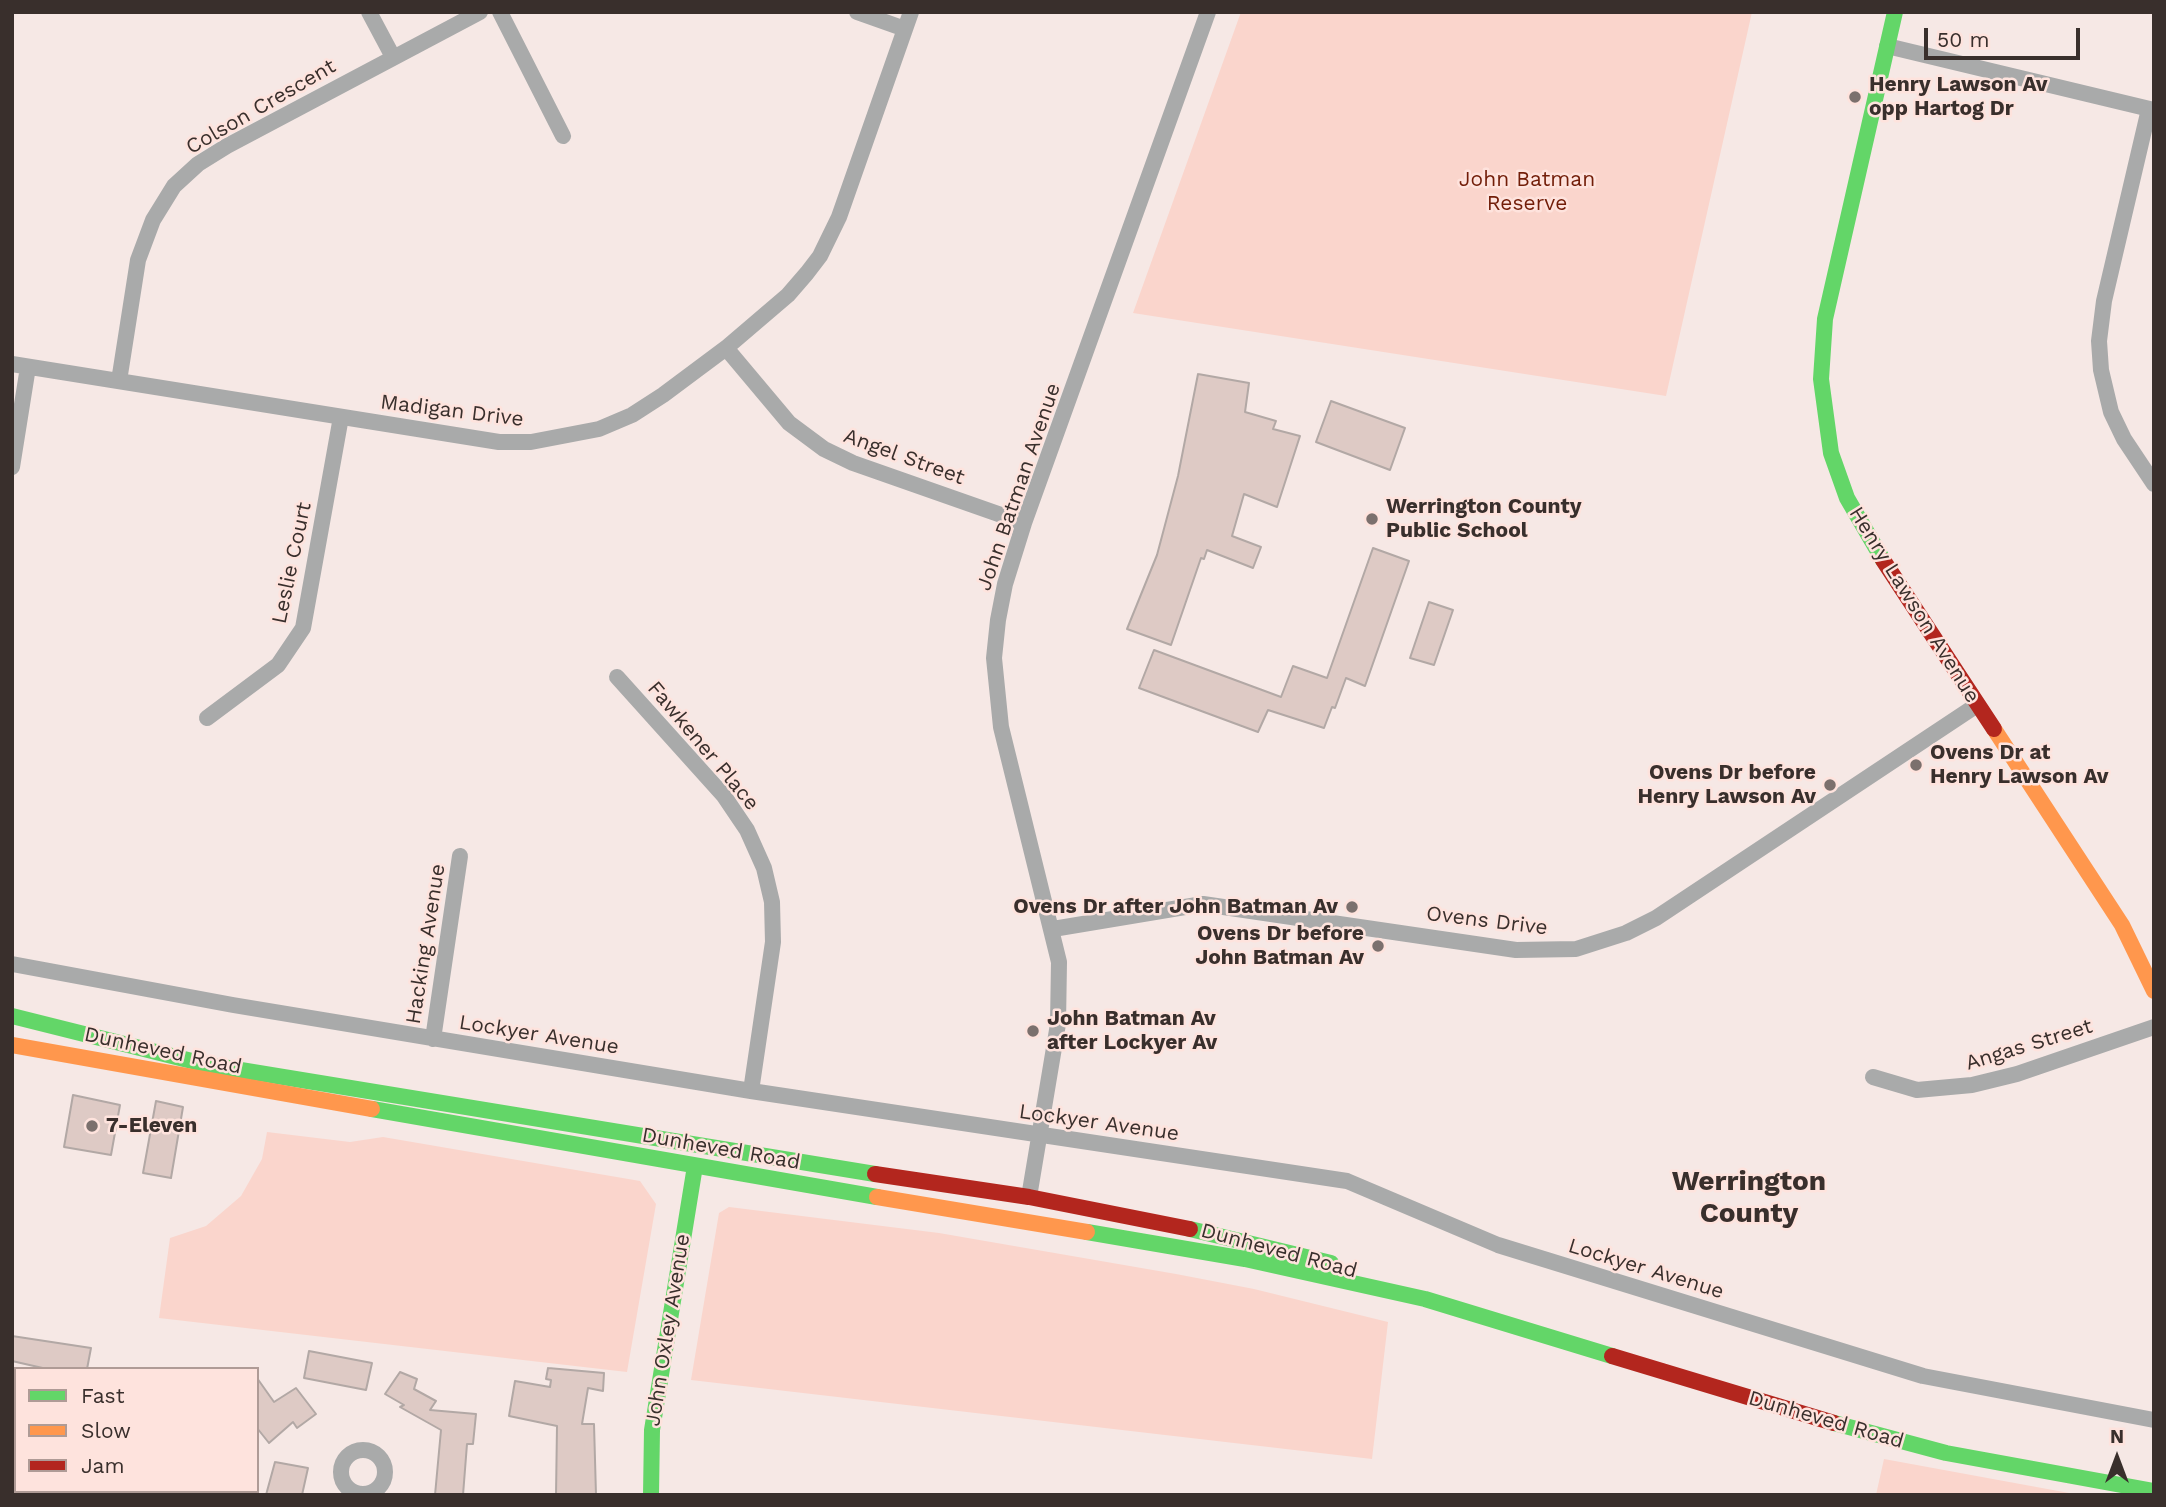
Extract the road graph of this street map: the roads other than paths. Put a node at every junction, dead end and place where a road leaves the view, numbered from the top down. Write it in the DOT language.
graph roads {
  1 [pos="369,12"];
  2 [pos="480,12"];
  3 [pos="500,12"];
  4 [pos="857,12"];
  5 [pos="911,12"];
  6 [pos="1208,12"];
  7 [pos="1895,12"];
  8 [pos="905,29"];
  9 [pos="1887,46"];
  10 [pos="393,57"];
  11 [pos="2151,109"];
  12 [pos="563,136"];
  13 [pos="726,348"];
  14 [pos="20,366"];
  15 [pos="119,381"];
  16 [pos="341,417"];
  17 [pos="12,467"];
  18 [pos="2154,484"];
  19 [pos="1024,523"];
  20 [pos="617,677"];
  21 [pos="1977,705"];
  22 [pos="207,718"];
  23 [pos="460,856"];
  24 [pos="1053,929"];
  25 [pos="12,964"];
  26 [pos="2154,991"];
  27 [pos="12,1016"];
  28 [pos="2154,1027"];
  29 [pos="433,1039"];
  30 [pos="12,1045"];
  31 [pos="1873,1077"];
  32 [pos="751,1091"];
  33 [pos="1040,1136"];
  34 [pos="667,1140"];
  35 [pos="731,1152"];
  36 [pos="695,1167"];
  37 [pos="1029,1197"];
  38 [pos="979,1213"];
  39 [pos="1079,1229"];
  40 [pos="1425,1299"];
  41 [pos="2154,1420"];
  42 [pos="2154,1491"];
  43 [pos="652,1495"];
  1 -- 10 [label="street"];
  2 -- 10 [label="street, Colson Crescent"];
  3 -- 12 [label="street"];
  4 -- 8 [label="street"];
  5 -- 8 [label="street, Madigan Drive"];
  6 -- 19 [label="street, John Batman Avenue"];
  7 -- 9 [label="main road, Henry Lawson Avenue"];
  8 -- 13 [label="street, Madigan Drive"];
  9 -- 11 [label="street"];
  9 -- 21 [label="main road, Henry Lawson Avenue"];
  10 -- 15 [label="street, Colson Crescent"];
  11 -- 18 [label="street"];
  13 -- 16 [label="street, Madigan Drive"];
  13 -- 19 [label="street, Angel Street"];
  14 -- 15 [label="street, Madigan Drive"];
  14 -- 17 [label="street"];
  15 -- 16 [label="street, Madigan Drive"];
  16 -- 22 [label="street, Leslie Court"];
  19 -- 24 [label="street, John Batman Avenue"];
  20 -- 32 [label="street, Fawkener Place"];
  21 -- 24 [label="street, Ovens Drive"];
  21 -- 26 [label="main road, Henry Lawson Avenue"];
  23 -- 29 [label="street, Hacking Avenue"];
  24 -- 33 [label="street, John Batman Avenue"];
  25 -- 29 [label="street, Lockyer Avenue"];
  27 -- 34 [label="main road, Dunheved Road"];
  28 -- 31 [label="street, Angas Street"];
  29 -- 32 [label="street, Lockyer Avenue"];
  30 -- 36 [label="main road, Dunheved Road"];
  32 -- 33 [label="street, Lockyer Avenue"];
  33 -- 37 [label="street, John Batman Avenue"];
  33 -- 41 [label="street, Lockyer Avenue"];
  34 -- 35 [label="main road, Dunheved Road"];
  34 -- 36 [label="main road"];
  35 -- 36 [label="main road"];
  35 -- 37 [label="main road, Dunheved Road"];
  36 -- 38 [label="main road, Dunheved Road"];
  36 -- 43 [label="main road, John Oxley Avenue"];
  37 -- 38 [label="main road"];
  37 -- 39 [label="main road"];
  37 -- 40 [label="main road, Dunheved Road"];
  38 -- 39 [label="main road, Dunheved Road"];
  39 -- 40 [label="main road, Dunheved Road"];
  40 -- 42 [label="main road, Dunheved Road"];
}
